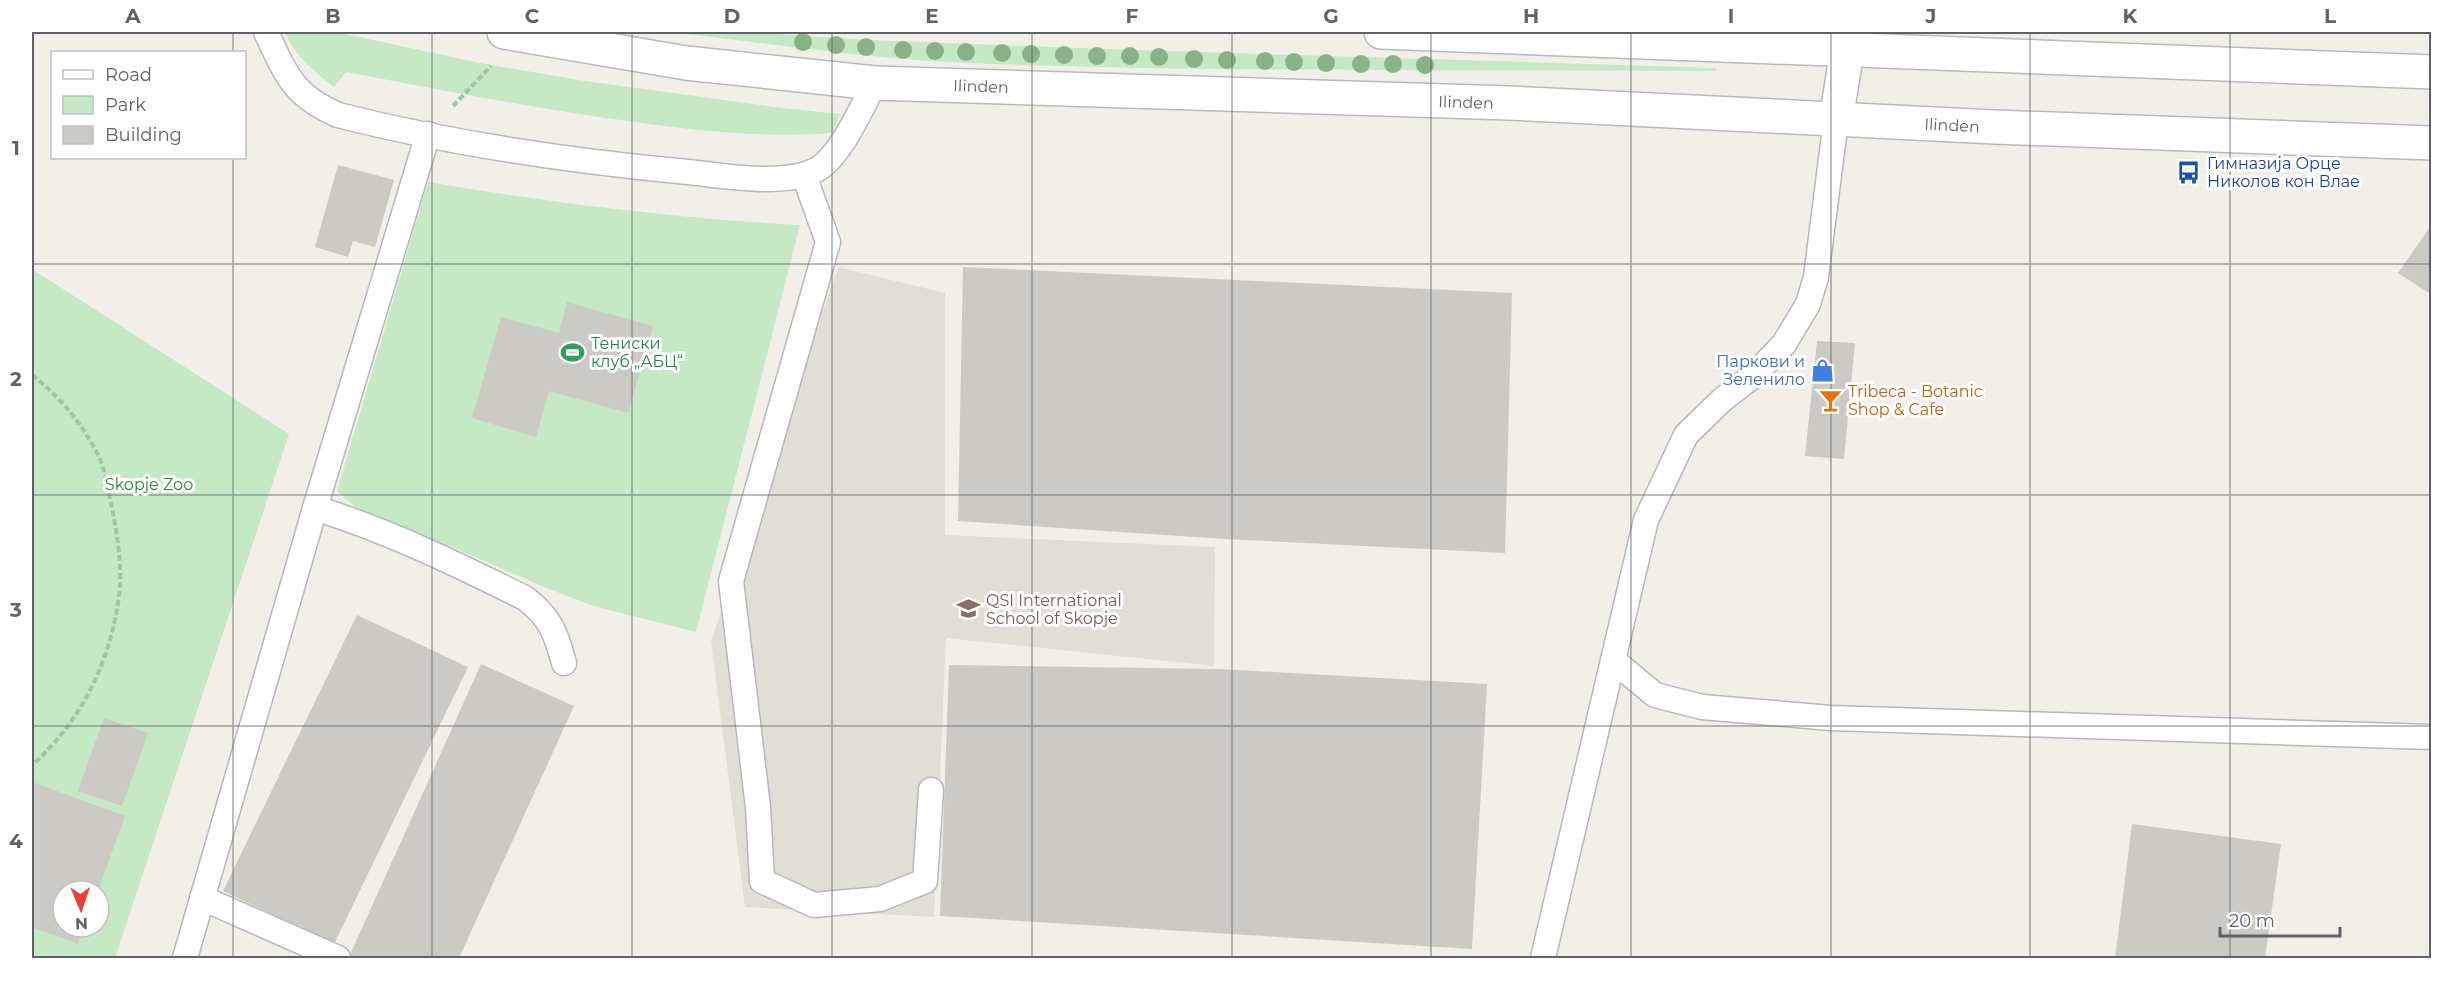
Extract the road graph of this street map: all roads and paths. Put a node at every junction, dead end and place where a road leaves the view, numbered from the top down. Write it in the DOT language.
graph roads {
  1 [pos="266,32"];
  2 [pos="1381,32"];
  3 [pos="512,33"];
  4 [pos="1849,40"];
  5 [pos="2432,72"];
  6 [pos="875,82"];
  7 [pos="1836,120"];
  8 [pos="428,134"];
  9 [pos="2432,143"];
  10 [pos="804,175"];
  11 [pos="32,375"];
  12 [pos="315,508"];
  13 [pos="1614,661"];
  14 [pos="564,663"];
  15 [pos="2432,737"];
  16 [pos="32,765"];
  17 [pos="931,790"];
  18 [pos="202,898"];
  19 [pos="185,958"];
  20 [pos="338,958"];
  21 [pos="1543,958"];
  1 -- 8 [label="lane"];
  2 -- 4 [label="street"];
  3 -- 6 [label="street, Ilinden"];
  3 -- 8 [label="path"];
  4 -- 5 [label="street"];
  4 -- 7 [label="street"];
  6 -- 7 [label="street, Ilinden"];
  6 -- 10 [label="lane"];
  7 -- 9 [label="street, Ilinden"];
  7 -- 13 [label="lane"];
  8 -- 10 [label="lane"];
  8 -- 12 [label="lane"];
  10 -- 17 [label="lane"];
  11 -- 16 [label="path"];
  12 -- 14 [label="lane"];
  12 -- 18 [label="lane"];
  13 -- 15 [label="lane"];
  13 -- 21 [label="lane"];
  18 -- 19 [label="lane"];
  18 -- 20 [label="lane"];
}
